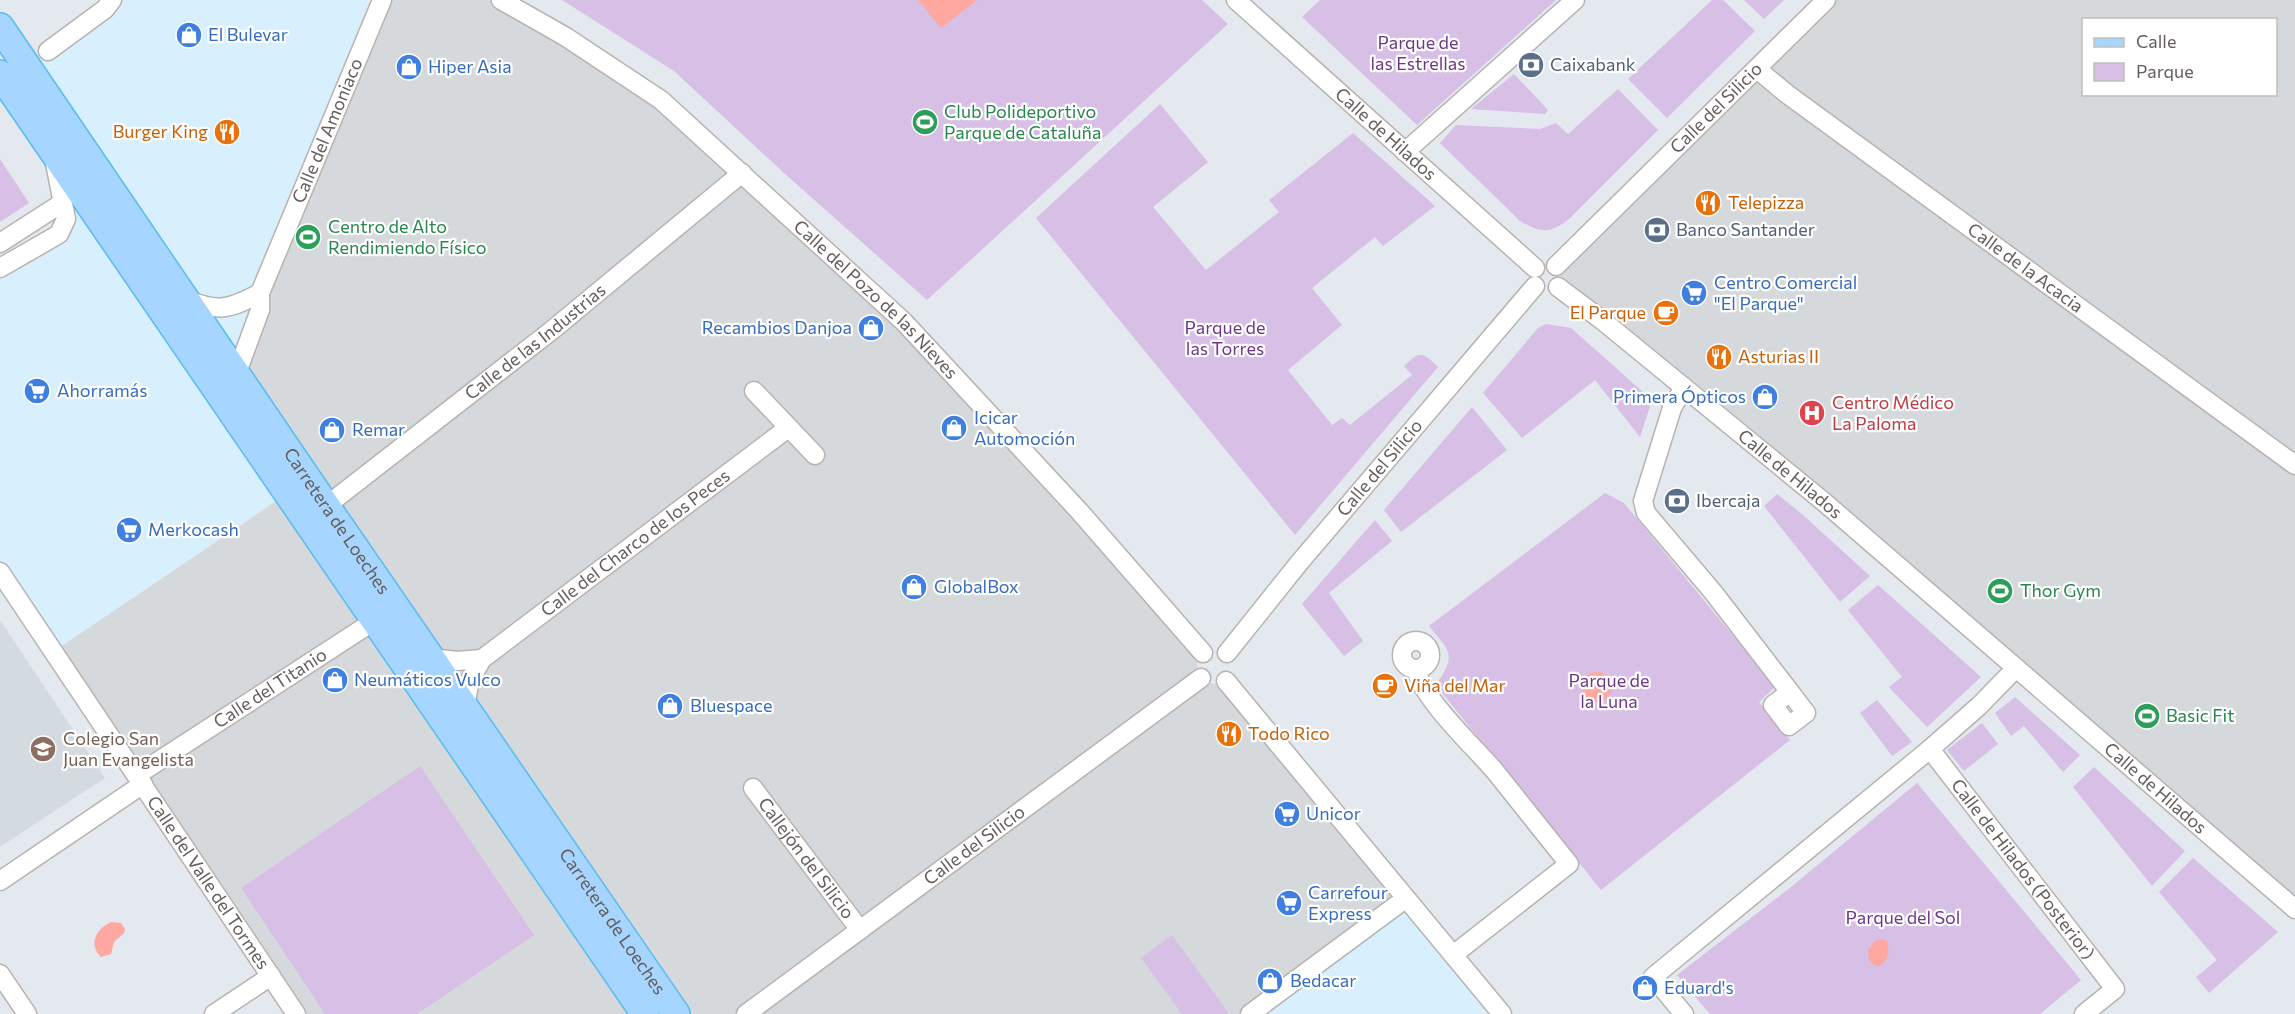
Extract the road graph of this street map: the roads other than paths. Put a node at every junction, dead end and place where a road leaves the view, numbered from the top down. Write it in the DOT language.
graph roads {
  1 [pos="112,0"];
  2 [pos="382,0"];
  3 [pos="501,0"];
  4 [pos="1236,0"];
  5 [pos="1575,0"];
  6 [pos="1826,0"];
  7 [pos="0,27"];
  8 [pos="48,51"];
  9 [pos="1756,69"];
  10 [pos="0,74"];
  11 [pos="51,147"];
  12 [pos="1405,152"];
  13 [pos="742,173"];
  14 [pos="62,203"];
  15 [pos="0,243"];
  16 [pos="1556,266"];
  17 [pos="0,268"];
  18 [pos="1535,277"];
  19 [pos="1558,287"];
  20 [pos="260,293"];
  21 [pos="185,299"];
  22 [pos="236,375"];
  23 [pos="1684,387"];
  24 [pos="754,391"];
  25 [pos="788,428"];
  26 [pos="815,455"];
  27 [pos="2295,465"];
  28 [pos="326,506"];
  29 [pos="0,572"];
  30 [pos="374,621"];
  31 [pos="1203,653"];
  32 [pos="1227,653"];
  33 [pos="431,658"];
  34 [pos="482,660"];
  35 [pos="2016,668"];
  36 [pos="1416,669"];
  37 [pos="1201,678"];
  38 [pos="1226,681"];
  39 [pos="1790,692"];
  40 [pos="465,706"];
  41 [pos="1930,749"];
  42 [pos="140,780"];
  43 [pos="753,788"];
  44 [pos="0,881"];
  45 [pos="1405,899"];
  46 [pos="2295,909"];
  47 [pos="860,930"];
  48 [pos="1453,955"];
  49 [pos="0,974"];
  50 [pos="271,976"];
  51 [pos="27,1014"];
  52 [pos="214,1014"];
  53 [pos="296,1014"];
  54 [pos="645,1014"];
  55 [pos="676,1014"];
  56 [pos="746,1014"];
  57 [pos="1250,1014"];
  58 [pos="1502,1014"];
  59 [pos="1684,1014"];
  60 [pos="2084,1014"];
  1 -- 8 [label="street"];
  2 -- 20 [label="street, Calle del Amoniaco"];
  3 -- 13 [label="street, Calle del Pozo de las Nieves"];
  4 -- 12 [label="street, Calle de Hilados"];
  5 -- 12 [label="street"];
  6 -- 9 [label="street, Calle del Silicio"];
  7 -- 21 [label="main road, Carretera de Loeches"];
  9 -- 16 [label="street, Calle del Silicio"];
  9 -- 27 [label="street, Calle de la Acacia"];
  10 -- 11 [label="main road, Carretera de Loeches"];
  11 -- 14 [label="street"];
  11 -- 30 [label="main road, Carretera de Loeches"];
  12 -- 18 [label="street, Calle de Hilados"];
  13 -- 28 [label="street, Calle de las Industrias"];
  13 -- 31 [label="street, Calle del Pozo de las Nieves"];
  14 -- 15 [label="street"];
  14 -- 17 [label="street"];
  16 -- 18 [label="street"];
  16 -- 19 [label="street"];
  18 -- 19 [label="street"];
  18 -- 32 [label="street, Calle del Silicio"];
  19 -- 23 [label="street, Calle de Hilados"];
  20 -- 21 [label="street"];
  20 -- 22 [label="street, Calle del Amoniaco"];
  21 -- 22 [label="main road, Carretera de Loeches"];
  22 -- 28 [label="main road, Carretera de Loeches"];
  23 -- 35 [label="street, Calle de Hilados"];
  23 -- 39 [label="street"];
  24 -- 25 [label="street"];
  25 -- 26 [label="street"];
  25 -- 34 [label="street, Calle del Charco de los Peces"];
  28 -- 33 [label="main road, Carretera de Loeches"];
  29 -- 42 [label="street, Calle del Valle del Tormes"];
  30 -- 42 [label="street, Calle del Titanio"];
  30 -- 54 [label="main road, Carretera de Loeches"];
  31 -- 32 [label="street"];
  31 -- 37 [label="street"];
  32 -- 38 [label="street"];
  33 -- 34 [label="street"];
  33 -- 40 [label="main road, Carretera de Loeches"];
  34 -- 40 [label="street, Calle del Charco de los Peces"];
  35 -- 41 [label="street"];
  35 -- 46 [label="street, Calle de Hilados"];
  36 -- 48 [label="street"];
  37 -- 38 [label="street"];
  37 -- 47 [label="street, Calle del Silicio"];
  38 -- 45 [label="street"];
  40 -- 55 [label="main road, Carretera de Loeches"];
  41 -- 59 [label="street"];
  41 -- 60 [label="street, Calle de Hilados (Posterior)"];
  42 -- 44 [label="street, Calle del Titanio"];
  42 -- 50 [label="street, Calle del Valle del Tormes"];
  43 -- 47 [label="street, Callejón del Silicio"];
  45 -- 48 [label="street"];
  45 -- 57 [label="street"];
  47 -- 56 [label="street, Calle del Silicio"];
  48 -- 58 [label="street"];
  49 -- 51 [label="street"];
  50 -- 52 [label="street"];
  50 -- 53 [label="street, Calle del Valle del Tormes"];
}
